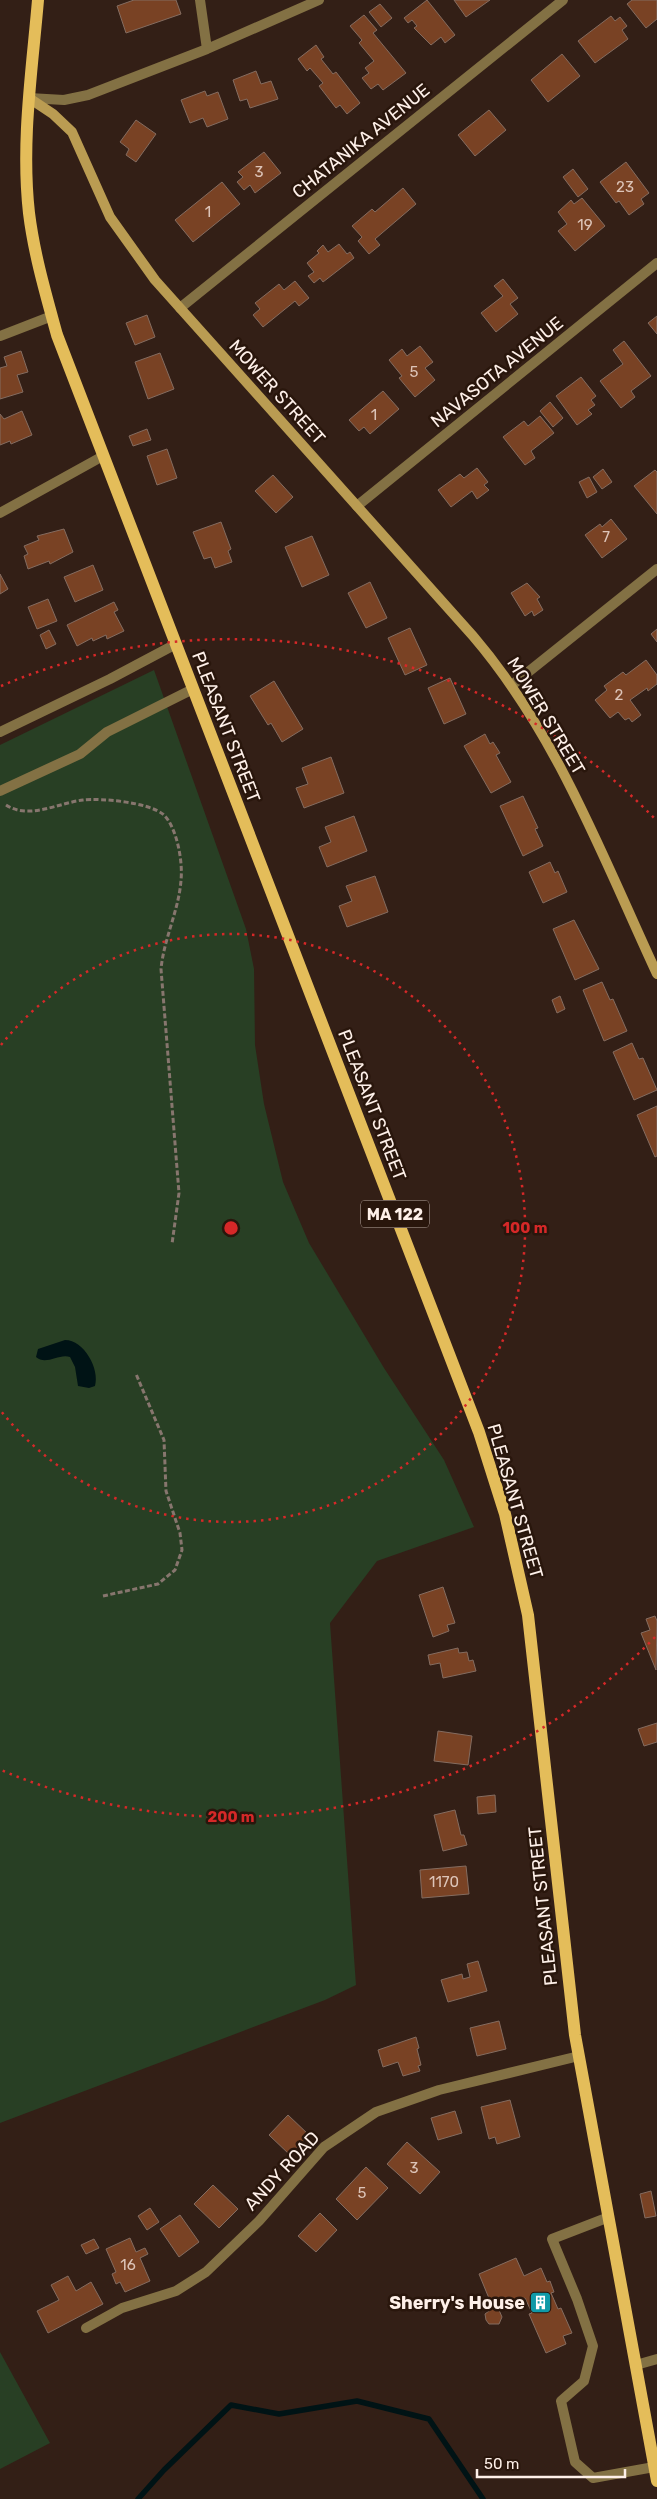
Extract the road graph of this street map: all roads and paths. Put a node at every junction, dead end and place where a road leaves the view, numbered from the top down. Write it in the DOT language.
graph roads {
  1 [pos="38,0"];
  2 [pos="200,0"];
  3 [pos="319,0"];
  4 [pos="563,0"];
  5 [pos="207,49"];
  6 [pos="29,98"];
  7 [pos="657,264"];
  8 [pos="180,308"];
  9 [pos="52,316"];
  10 [pos="0,336"];
  11 [pos="103,456"];
  12 [pos="357,506"];
  13 [pos="0,513"];
  14 [pos="657,569"];
  15 [pos="176,644"];
  16 [pos="512,685"];
  17 [pos="193,689"];
  18 [pos="0,732"];
  19 [pos="0,791"];
  20 [pos="0,802"];
  21 [pos="657,974"];
  22 [pos="172,1244"];
  23 [pos="136,1374"];
  24 [pos="103,1596"];
  25 [pos="579,2056"];
  26 [pos="609,2217"];
  27 [pos="86,2328"];
  28 [pos="657,2359"];
  29 [pos="636,2365"];
  30 [pos="654,2467"];
  31 [pos="657,2482"];
  1 -- 6 [label="main road, PLEASANT STREET / MA 122"];
  2 -- 5 [label="street"];
  3 -- 5 [label="street"];
  4 -- 8 [label="street, CHATANIKA AVENUE"];
  5 -- 6 [label="street"];
  6 -- 8 [label="street, MOWER STREET"];
  6 -- 9 [label="main road, PLEASANT STREET / MA 122"];
  7 -- 12 [label="street, NAVASOTA AVENUE"];
  8 -- 12 [label="street, MOWER STREET"];
  9 -- 10 [label="street"];
  9 -- 11 [label="main road, PLEASANT STREET / MA 122"];
  11 -- 13 [label="street"];
  11 -- 15 [label="main road, PLEASANT STREET / MA 122"];
  12 -- 16 [label="street, MOWER STREET"];
  14 -- 16 [label="street"];
  15 -- 17 [label="main road, PLEASANT STREET / MA 122"];
  15 -- 18 [label="street"];
  16 -- 21 [label="street, MOWER STREET"];
  17 -- 19 [label="street"];
  17 -- 25 [label="main road, PLEASANT STREET / MA 122"];
  20 -- 22 [label="path"];
  23 -- 24 [label="path"];
  25 -- 26 [label="main road, PLEASANT STREET / MA 122"];
  25 -- 27 [label="street, ANDY ROAD"];
  26 -- 29 [label="main road, PLEASANT STREET / MA 122"];
  26 -- 30 [label="street"];
  28 -- 29 [label="street"];
  29 -- 30 [label="main road, PLEASANT STREET / MA 122"];
  30 -- 31 [label="main road, PLEASANT STREET / MA 122"];
}
